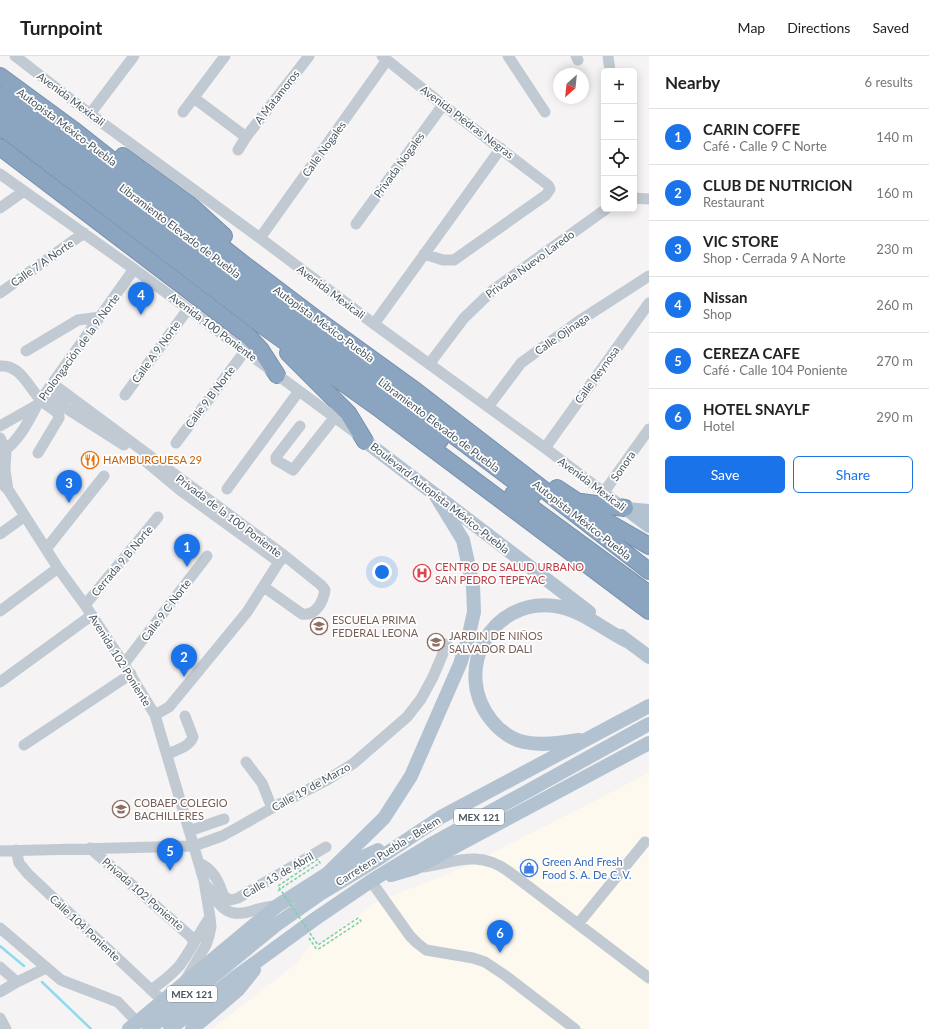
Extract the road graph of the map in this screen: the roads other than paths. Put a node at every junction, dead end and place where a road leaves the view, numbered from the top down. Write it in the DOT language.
graph roads {
  1 [pos="15,56"];
  2 [pos="134,56"];
  3 [pos="225,56"];
  4 [pos="309,56"];
  5 [pos="508,56"];
  6 [pos="608,56"];
  7 [pos="385,58"];
  8 [pos="0,64"];
  9 [pos="610,68"];
  10 [pos="0,76"];
  11 [pos="0,95"];
  12 [pos="194,98"];
  13 [pos="442,105"];
  14 [pos="0,112"];
  15 [pos="183,112"];
  16 [pos="545,112"];
  17 [pos="90,114"];
  18 [pos="0,126"];
  19 [pos="246,137"];
  20 [pos="0,147"];
  21 [pos="500,148"];
  22 [pos="238,150"];
  23 [pos="0,174"];
  24 [pos="24,191"];
  25 [pos="637,198"];
  26 [pos="649,199"];
  27 [pos="0,208"];
  28 [pos="602,212"];
  29 [pos="356,224"];
  30 [pos="84,233"];
  31 [pos="260,238"];
  32 [pos="424,254"];
  33 [pos="134,269"];
  34 [pos="649,276"];
  35 [pos="0,293"];
  36 [pos="649,303"];
  37 [pos="188,309"];
  38 [pos="100,317"];
  39 [pos="256,321"];
  40 [pos="374,324"];
  41 [pos="245,350"];
  42 [pos="26,351"];
  43 [pos="370,357"];
  44 [pos="430,363"];
  45 [pos="0,366"];
  46 [pos="277,375"];
  47 [pos="416,391"];
  48 [pos="299,392"];
  49 [pos="45,395"];
  50 [pos="125,396"];
  51 [pos="488,407"];
  52 [pos="334,418"];
  53 [pos="0,426"];
  54 [pos="300,426"];
  55 [pos="649,429"];
  56 [pos="0,438"];
  57 [pos="365,440"];
  58 [pos="176,443"];
  59 [pos="545,448"];
  60 [pos="3,452"];
  61 [pos="38,453"];
  62 [pos="104,476"];
  63 [pos="0,481"];
  64 [pos="227,488"];
  65 [pos="8,491"];
  66 [pos="436,496"];
  67 [pos="603,499"];
  68 [pos="578,502"];
  69 [pos="625,508"];
  70 [pos="649,511"];
  71 [pos="25,516"];
  72 [pos="158,517"];
  73 [pos="649,526"];
  74 [pos="0,534"];
  75 [pos="649,546"];
  76 [pos="46,549"];
  77 [pos="207,556"];
  78 [pos="282,559"];
  79 [pos="58,568"];
  80 [pos="649,571"];
  81 [pos="649,581"];
  82 [pos="264,587"];
  83 [pos="649,594"];
  84 [pos="85,605"];
  85 [pos="0,611"];
  86 [pos="649,611"];
  87 [pos="92,615"];
  88 [pos="628,642"];
  89 [pos="447,644"];
  90 [pos="649,657"];
  91 [pos="124,664"];
  92 [pos="131,674"];
  93 [pos="0,682"];
  94 [pos="649,706"];
  95 [pos="155,715"];
  96 [pos="185,716"];
  97 [pos="649,724"];
  98 [pos="595,736"];
  99 [pos="649,743"];
  100 [pos="24,745"];
  101 [pos="167,754"];
  102 [pos="246,762"];
  103 [pos="272,808"];
  104 [pos="224,819"];
  105 [pos="189,831"];
  106 [pos="645,842"];
  107 [pos="401,843"];
  108 [pos="194,846"];
  109 [pos="326,846"];
  110 [pos="90,848"];
  111 [pos="16,850"];
  112 [pos="0,851"];
  113 [pos="199,863"];
  114 [pos="415,868"];
  115 [pos="327,874"];
  116 [pos="375,879"];
  117 [pos="204,881"];
  118 [pos="277,906"];
  119 [pos="210,917"];
  120 [pos="578,924"];
  121 [pos="0,928"];
  122 [pos="194,942"];
  123 [pos="267,954"];
  124 [pos="0,967"];
  125 [pos="46,968"];
  126 [pos="649,978"];
  127 [pos="17,982"];
  128 [pos="183,984"];
  129 [pos="152,990"];
  130 [pos="0,992"];
  131 [pos="163,1001"];
  132 [pos="0,1018"];
  133 [pos="138,1027"];
  134 [pos="197,1028"];
  135 [pos="6,1029"];
  136 [pos="170,1029"];
  137 [pos="575,1029"];
  1 -- 17 [label="street, Avenida Mexicali"];
  2 -- 17 [label="street"];
  3 -- 12 [label="street"];
  4 -- 19 [label="street, A Matamoros"];
  5 -- 16 [label="street"];
  6 -- 9 [label="street"];
  7 -- 13 [label="street, Avenida Piedras Negras"];
  7 -- 31 [label="street, Calle Nogales"];
  8 -- 43 [label="highway"];
  10 -- 43 [label="highway, Autopista México-Puebla"];
  11 -- 81 [label="highway, Libramiento Elevado de Puebla"];
  12 -- 15 [label="street"];
  12 -- 19 [label="street"];
  13 -- 21 [label="street, Avenida Piedras Negras"];
  13 -- 29 [label="street, Privada Nogales"];
  14 -- 83 [label="highway, Libramiento Elevado de Puebla"];
  17 -- 31 [label="street, Avenida Mexicali"];
  18 -- 39 [label="highway"];
  19 -- 22 [label="street, A Matamoros"];
  20 -- 46 [label="highway"];
  21 -- 32 [label="street"];
  21 -- 32 [label="street, Avenida Piedras Negras"];
  23 -- 24 [label="street, Avenida 100 Poniente"];
  24 -- 27 [label="street"];
  24 -- 30 [label="street, Avenida 100 Poniente"];
  25 -- 26 [label="street"];
  28 -- 44 [label="street, Privada Nuevo Laredo"];
  30 -- 33 [label="street, Avenida 100 Poniente"];
  30 -- 35 [label="street, Calle 7 A Norte"];
  31 -- 40 [label="street, Avenida Mexicali"];
  32 -- 40 [label="street"];
  33 -- 37 [label="street, Avenida 100 Poniente"];
  33 -- 38 [label="street, Prolongación de la 9 Norte"];
  34 -- 51 [label="street, Calle Ojinaga"];
  36 -- 59 [label="street, Calle Reynosa"];
  37 -- 41 [label="street, Avenida 100 Poniente"];
  37 -- 50 [label="street, Calle A 9 Norte"];
  38 -- 42 [label="street"];
  38 -- 49 [label="street, Prolongación de la 9 Norte"];
  39 -- 57 [label="highway"];
  39 -- 86 [label="highway"];
  40 -- 44 [label="street, Avenida Mexicali"];
  41 -- 46 [label="street, Avenida 100 Poniente"];
  41 -- 58 [label="street, Calle 9 B Norte"];
  43 -- 47 [label="highway, Autopista México-Puebla"];
  44 -- 51 [label="street, Avenida Mexicali"];
  45 -- 49 [label="street"];
  46 -- 48 [label="street, Avenida 100 Poniente"];
  47 -- 68 [label="highway"];
  47 -- 80 [label="highway, Autopista México-Puebla"];
  48 -- 52 [label="street, Avenida 100 Poniente"];
  48 -- 64 [label="street"];
  49 -- 53 [label="street, Prolongación de la 9 Norte"];
  49 -- 60 [label="street, Prolongación de la 9 Norte"];
  49 -- 61 [label="street"];
  49 -- 78 [label="street, Privada de la 100 Poniente"];
  51 -- 59 [label="street, Avenida Mexicali"];
  52 -- 54 [label="street"];
  52 -- 57 [label="street, Avenida 100 Poniente"];
  55 -- 67 [label="street, Sonora"];
  56 -- 60 [label="street"];
  57 -- 66 [label="main road, Boulevard Autopista México-Puebla"];
  59 -- 67 [label="street, Avenida Mexicali"];
  60 -- 65 [label="street"];
  62 -- 76 [label="street"];
  63 -- 65 [label="street, Avenida 102 Poniente"];
  65 -- 71 [label="street, Avenida 102 Poniente"];
  66 -- 88 [label="main road, Boulevard Autopista México-Puebla"];
  66 -- 115 [label="main road"];
  67 -- 68 [label="highway"];
  67 -- 69 [label="highway"];
  68 -- 75 [label="highway"];
  69 -- 70 [label="main road"];
  69 -- 73 [label="main road, Avenida Mexicali"];
  71 -- 74 [label="street"];
  71 -- 76 [label="street, Avenida 102 Poniente"];
  72 -- 84 [label="street, Cerrada 9 B Norte"];
  76 -- 79 [label="street, Avenida 102 Poniente"];
  77 -- 91 [label="street, Calle 9 C Norte"];
  78 -- 82 [label="street"];
  78 -- 82 [label="street, Privada de la 100 Poniente"];
  79 -- 84 [label="street, Avenida 102 Poniente"];
  79 -- 85 [label="street"];
  82 -- 95 [label="street"];
  84 -- 87 [label="street, Avenida 102 Poniente"];
  87 -- 91 [label="street, Avenida 102 Poniente"];
  87 -- 93 [label="street"];
  88 -- 90 [label="main road, Boulevard Autopista México-Puebla"];
  88 -- 98 [label="main road"];
  89 -- 103 [label="street, Calle 19 de Marzo"];
  91 -- 92 [label="street, Avenida 102 Poniente"];
  92 -- 95 [label="street, Avenida 102 Poniente"];
  92 -- 100 [label="street"];
  94 -- 98 [label="main road, Carretera Puebla - Belem / MEX 121"];
  95 -- 101 [label="street, Avenida 102 Poniente"];
  96 -- 101 [label="street"];
  97 -- 116 [label="main road, Carretera Puebla - Belem / MEX 121"];
  98 -- 107 [label="main road, Carretera Puebla - Belem / MEX 121"];
  99 -- 114 [label="main road"];
  101 -- 105 [label="street, Avenida 102 Poniente"];
  102 -- 103 [label="street"];
  103 -- 108 [label="street, Calle 19 de Marzo"];
  104 -- 105 [label="street"];
  105 -- 108 [label="street, Avenida 102 Poniente"];
  106 -- 120 [label="street"];
  107 -- 115 [label="main road"];
  107 -- 133 [label="main road, Carretera Puebla - Belem / MEX 121"];
  108 -- 110 [label="street"];
  108 -- 113 [label="street, Avenida 102 Poniente"];
  109 -- 113 [label="street, Calle 13 de Abril"];
  110 -- 111 [label="street"];
  110 -- 122 [label="street, Privada 102 Poniente"];
  111 -- 112 [label="street"];
  111 -- 129 [label="street, Calle 104 Poniente"];
  113 -- 117 [label="street, Avenida 102 Poniente"];
  114 -- 116 [label="main road"];
  114 -- 120 [label="street"];
  115 -- 118 [label="main road"];
  116 -- 123 [label="main road, Carretera Puebla - Belem / MEX 121"];
  116 -- 137 [label="street"];
  117 -- 118 [label="street, Avenida 102 Poniente"];
  117 -- 119 [label="street, Avenida 102 Poniente"];
  118 -- 128 [label="main road"];
  119 -- 122 [label="street"];
  119 -- 128 [label="street, Avenida 102 Poniente"];
  120 -- 126 [label="street"];
  121 -- 125 [label="street"];
  122 -- 129 [label="street"];
  123 -- 134 [label="main road"];
  123 -- 136 [label="main road, Carretera Puebla - Belem / MEX 121"];
  124 -- 127 [label="street"];
  125 -- 127 [label="street"];
  125 -- 133 [label="street"];
  127 -- 130 [label="street"];
  128 -- 131 [label="main road"];
  129 -- 131 [label="street, Calle 104 Poniente"];
  131 -- 133 [label="main road"];
  132 -- 135 [label="street"];
}
